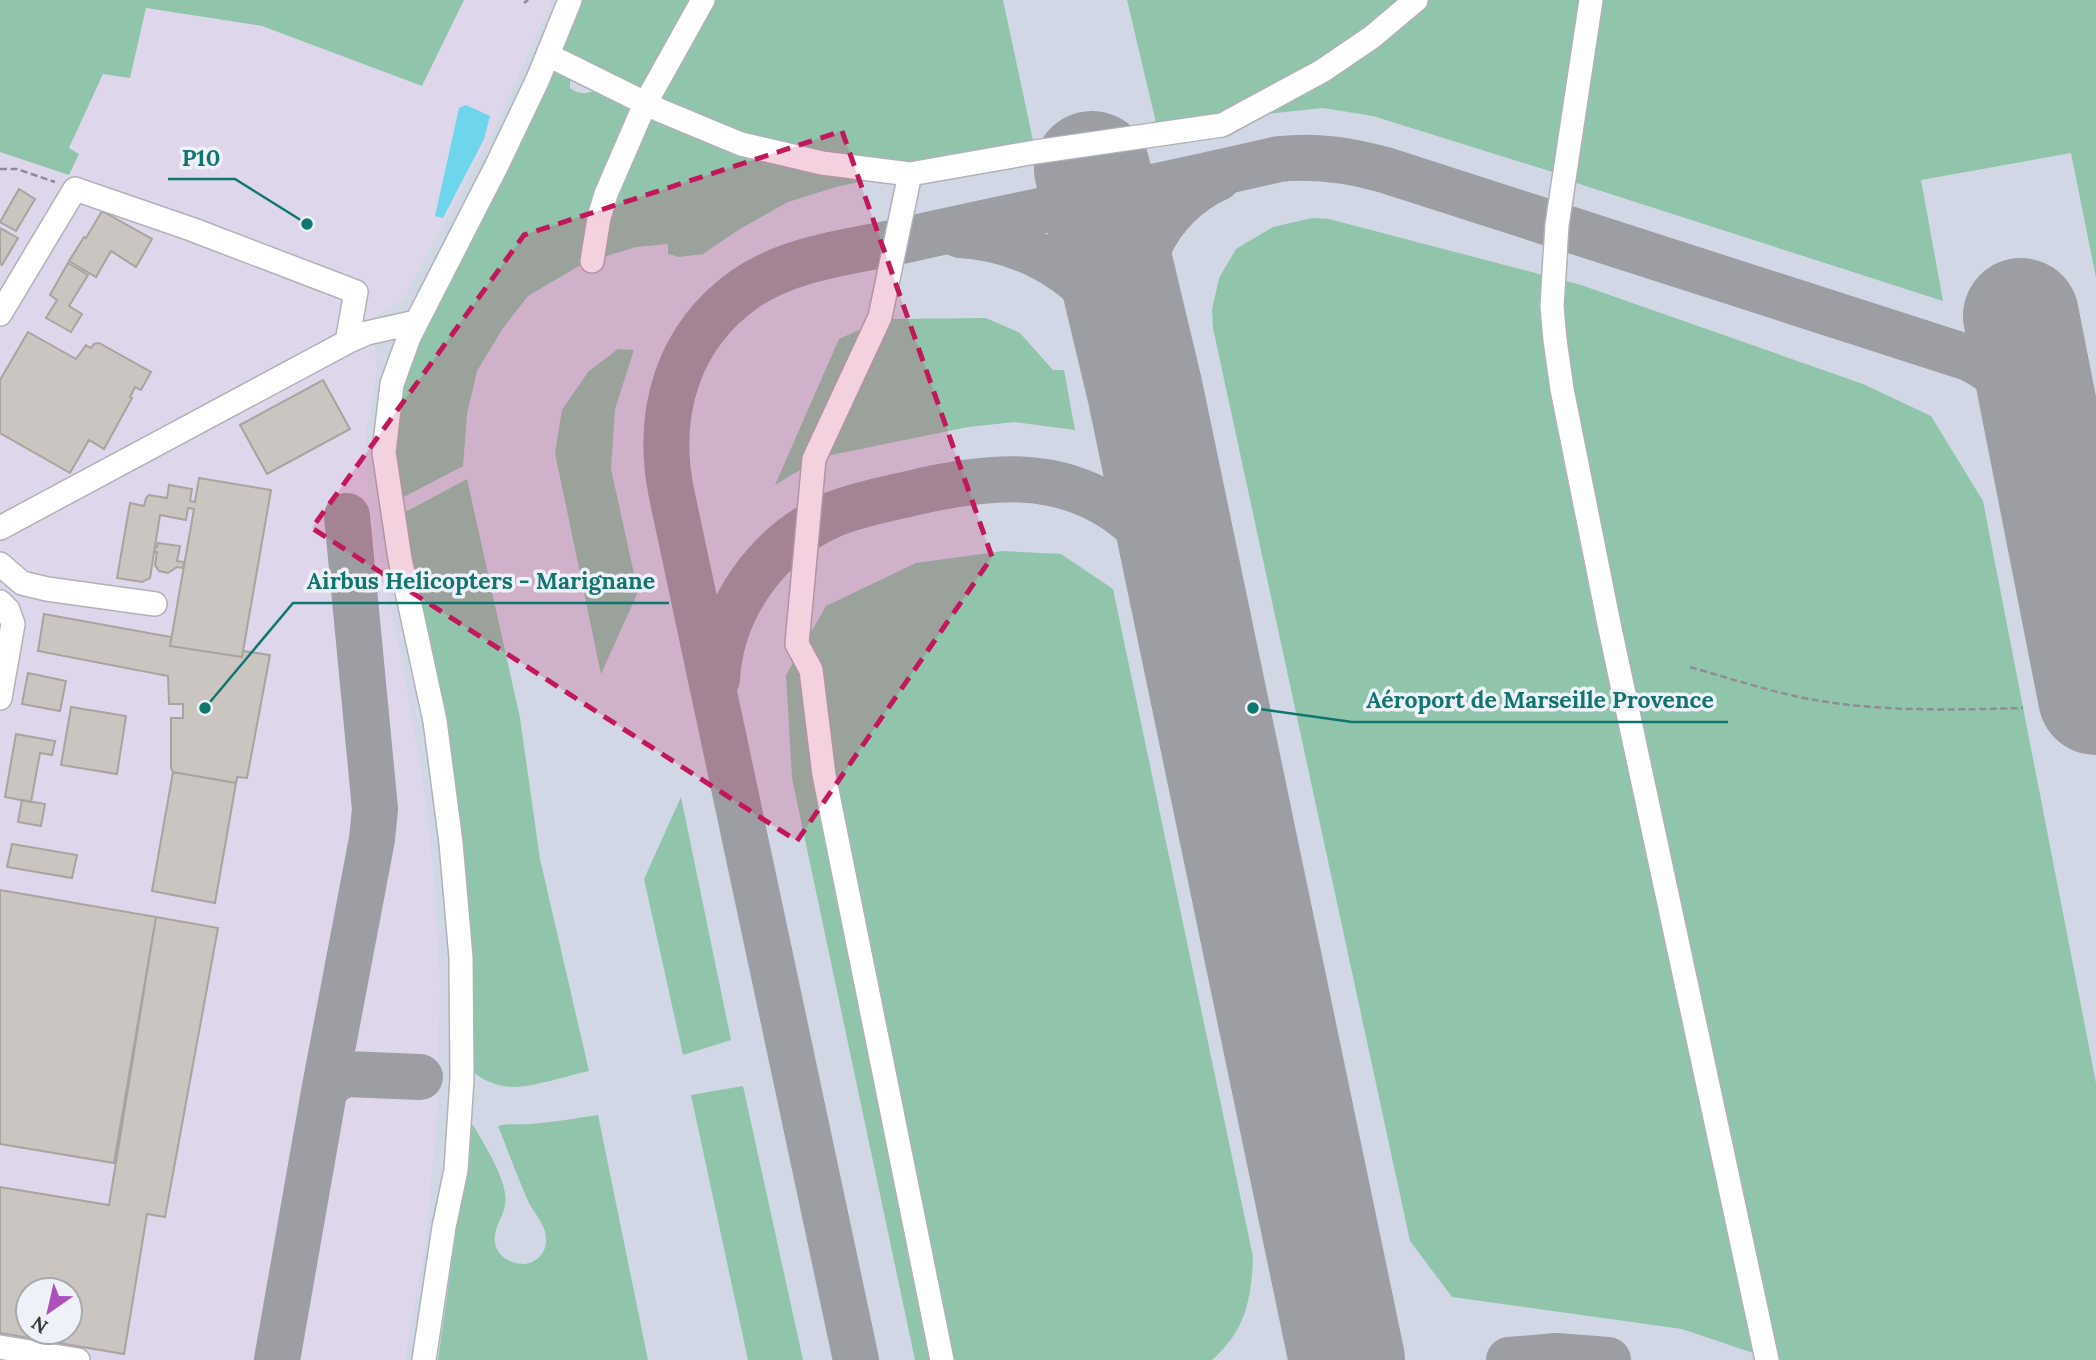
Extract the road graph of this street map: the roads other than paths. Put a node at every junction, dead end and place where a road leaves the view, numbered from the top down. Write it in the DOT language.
graph roads {
  1 [pos="570,0"];
  2 [pos="703,0"];
  3 [pos="1416,0"];
  4 [pos="1591,0"];
  5 [pos="548,55"];
  6 [pos="645,104"];
  7 [pos="910,174"];
  8 [pos="592,261"];
  9 [pos="1,310"];
  10 [pos="416,321"];
  11 [pos="347,342"];
  12 [pos="0,527"];
  13 [pos="0,564"];
  14 [pos="0,602"];
  15 [pos="155,604"];
  16 [pos="0,698"];
  17 [pos="0,1347"];
  18 [pos="78,1360"];
  19 [pos="424,1360"];
  20 [pos="942,1360"];
  21 [pos="1767,1360"];
  1 -- 5 [label="lane"];
  2 -- 6 [label="lane"];
  3 -- 7 [label="lane"];
  4 -- 21 [label="lane"];
  5 -- 6 [label="lane"];
  5 -- 10 [label="lane"];
  6 -- 7 [label="lane"];
  6 -- 8 [label="lane"];
  7 -- 20 [label="lane"];
  9 -- 11 [label="lane"];
  10 -- 11 [label="lane"];
  10 -- 19 [label="lane"];
  11 -- 12 [label="lane"];
  13 -- 15 [label="lane"];
  14 -- 16 [label="lane"];
  17 -- 18 [label="lane"];
}
